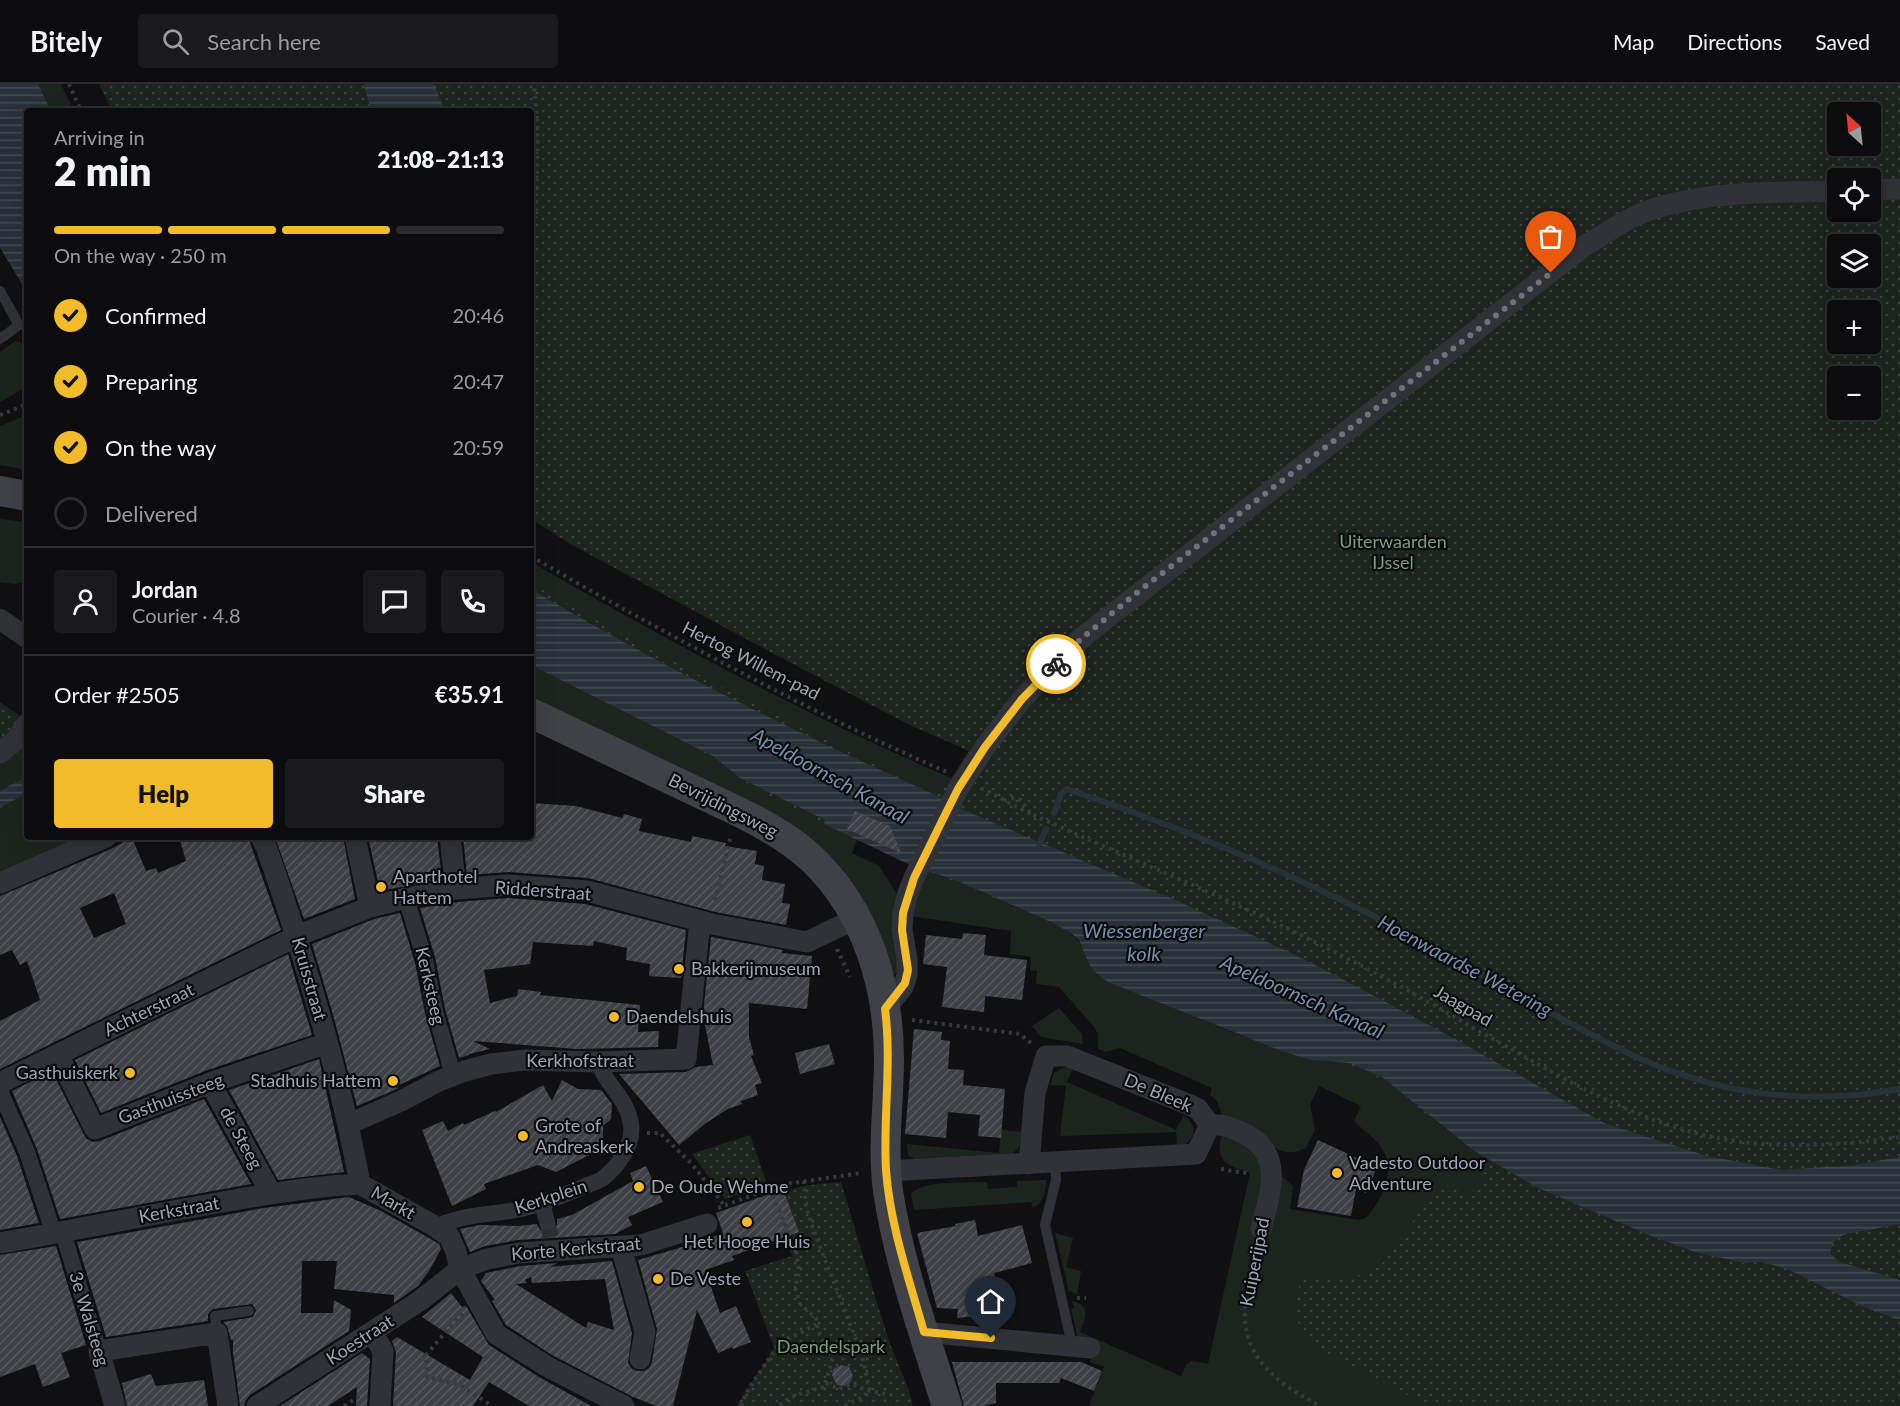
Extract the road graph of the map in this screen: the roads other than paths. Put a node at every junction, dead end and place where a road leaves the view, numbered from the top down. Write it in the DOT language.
graph roads {
  1 [pos="1900,189"];
  2 [pos="1881,190"];
  3 [pos="1827,191"];
  4 [pos="0,291"];
  5 [pos="0,339"];
  6 [pos="0,473"];
  7 [pos="24,477"];
  8 [pos="0,491"];
  9 [pos="24,495"];
  10 [pos="0,620"];
  11 [pos="24,636"];
  12 [pos="534,714"];
  13 [pos="24,728"];
  14 [pos="0,753"];
  15 [pos="99,840"];
  16 [pos="262,840"];
  17 [pos="356,840"];
  18 [pos="450,840"];
  19 [pos="0,883"];
  20 [pos="456,890"];
  21 [pos="406,898"];
  22 [pos="370,907"];
  23 [pos="857,918"];
  24 [pos="700,921"];
  25 [pos="297,936"];
  26 [pos="893,1015"];
  27 [pos="327,1043"];
  28 [pos="58,1055"];
  29 [pos="598,1062"];
  30 [pos="453,1075"];
  31 [pos="0,1083"];
  32 [pos="210,1083"];
  33 [pos="0,1091"];
  34 [pos="349,1124"];
  35 [pos="1210,1125"];
  36 [pos="1055,1162"];
  37 [pos="1029,1164"];
  38 [pos="886,1171"];
  39 [pos="360,1184"];
  40 [pos="271,1193"];
  41 [pos="542,1203"];
  42 [pos="707,1224"];
  43 [pos="436,1227"];
  44 [pos="1261,1228"];
  45 [pos="59,1233"];
  46 [pos="551,1236"];
  47 [pos="0,1244"];
  48 [pos="621,1247"];
  49 [pos="460,1269"];
  50 [pos="249,1311"];
  51 [pos="372,1332"];
  52 [pos="924,1332"];
  53 [pos="217,1333"];
  54 [pos="1081,1346"];
  55 [pos="99,1351"];
  56 [pos="640,1359"];
  57 [pos="115,1406"];
  58 [pos="228,1406"];
  59 [pos="257,1406"];
  60 [pos="380,1406"];
  61 [pos="624,1406"];
  62 [pos="947,1406"];
  1 -- 2 [label="street"];
  3 -- 26 [label="street"];
  4 -- 5 [label="lane"];
  6 -- 7 [label="main road"];
  8 -- 9 [label="main road"];
  10 -- 11 [label="street"];
  12 -- 23 [label="main road, Bevrijdingsweg"];
  13 -- 14 [label="street"];
  15 -- 19 [label="street"];
  16 -- 25 [label="street, Kruisstraat"];
  17 -- 22 [label="street"];
  18 -- 20 [label="street"];
  20 -- 21 [label="street, Ridderstraat"];
  20 -- 24 [label="street, Ridderstraat"];
  21 -- 22 [label="street, Ridderstraat"];
  21 -- 30 [label="street, Kerksteeg"];
  22 -- 25 [label="street, Ridderstraat"];
  23 -- 24 [label="street, Ridderstraat"];
  23 -- 26 [label="main road, Bevrijdingsweg"];
  24 -- 29 [label="street, Kerkhofstraat"];
  25 -- 27 [label="street, Kruisstraat"];
  25 -- 28 [label="street, Achterstraat"];
  26 -- 38 [label="main road, Bevrijdingsweg"];
  27 -- 32 [label="street, Gasthuissteeg"];
  27 -- 34 [label="street, Kruisstraat"];
  28 -- 31 [label="street, Achterstraat"];
  28 -- 32 [label="street, Gasthuissteeg"];
  29 -- 30 [label="street, Kerkhofstraat"];
  29 -- 41 [label="street, Kerkplein"];
  30 -- 34 [label="street, Kerkhofstraat"];
  32 -- 40 [label="street, de Steeg"];
  33 -- 45 [label="street, 3e Walsteeg"];
  34 -- 39 [label="street, Markt"];
  35 -- 36 [label="street, De Bleek"];
  35 -- 37 [label="street, De Bleek"];
  35 -- 44 [label="street, Kuiperijpad"];
  36 -- 37 [label="street, De Bleek"];
  36 -- 54 [label="lane"];
  37 -- 38 [label="street, De Bleek"];
  38 -- 52 [label="main road, Bevrijdingsweg"];
  39 -- 40 [label="street, Kerkstraat"];
  39 -- 43 [label="street, Markt"];
  40 -- 45 [label="street, Kerkstraat"];
  41 -- 43 [label="street, Kerkplein"];
  41 -- 46 [label="street"];
  42 -- 48 [label="street, Korte Kerkstraat"];
  43 -- 49 [label="street, Markt"];
  45 -- 47 [label="street, Kerkstraat"];
  45 -- 55 [label="street, 3e Walsteeg"];
  46 -- 48 [label="street, Korte Kerkstraat"];
  46 -- 49 [label="street, Korte Kerkstraat"];
  48 -- 56 [label="street"];
  49 -- 51 [label="street, Koestraat"];
  49 -- 61 [label="street, Markt"];
  50 -- 53 [label="lane"];
  51 -- 59 [label="street, Koestraat"];
  51 -- 60 [label="street"];
  52 -- 54 [label="street"];
  52 -- 62 [label="main road, Bevrijdingsweg"];
  53 -- 55 [label="street"];
  53 -- 58 [label="street"];
  55 -- 57 [label="street, 3e Walsteeg"];
}
